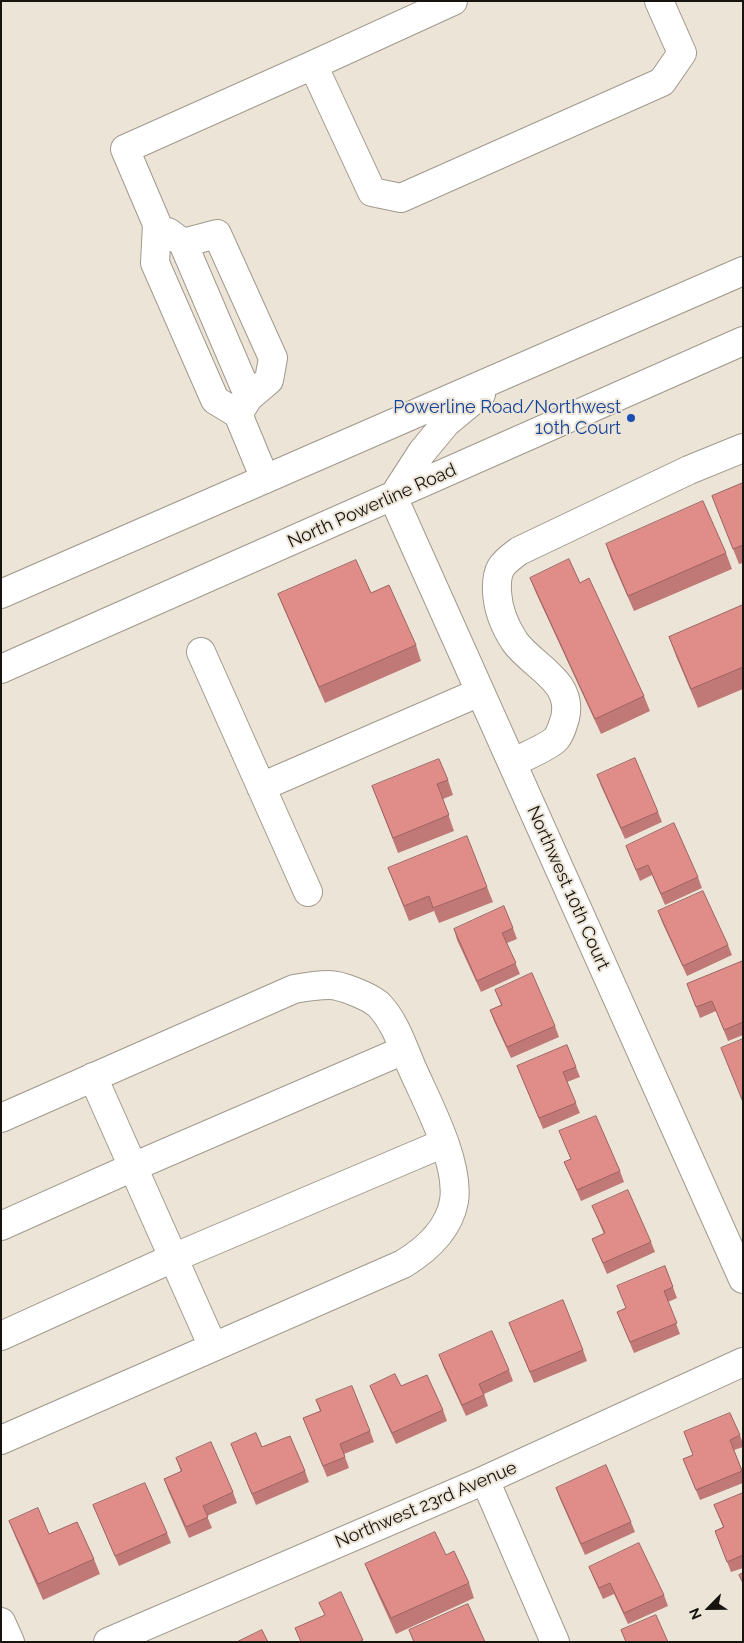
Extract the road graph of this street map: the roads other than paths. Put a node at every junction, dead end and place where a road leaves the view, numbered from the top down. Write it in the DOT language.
graph roads {
  1 [pos="453,1"];
  2 [pos="659,1"];
  3 [pos="313,65"];
  4 [pos="157,224"];
  5 [pos="183,243"];
  6 [pos="743,271"];
  7 [pos="214,315"];
  8 [pos="184,328"];
  9 [pos="743,341"];
  10 [pos="502,375"];
  11 [pos="244,405"];
  12 [pos="743,448"];
  13 [pos="265,479"];
  14 [pos="393,497"];
  15 [pos="1,594"];
  16 [pos="201,652"];
  17 [pos="1,669"];
  18 [pos="480,692"];
  19 [pos="512,763"];
  20 [pos="261,787"];
  21 [pos="308,892"];
  22 [pos="404,1050"];
  23 [pos="93,1077"];
  24 [pos="1,1118"];
  25 [pos="444,1143"];
  26 [pos="133,1167"];
  27 [pos="1,1226"];
  28 [pos="173,1258"];
  29 [pos="743,1279"];
  30 [pos="1,1336"];
  31 [pos="213,1347"];
  32 [pos="743,1362"];
  33 [pos="1,1440"];
  34 [pos="484,1480"];
  35 [pos="1,1622"];
  36 [pos="10,1642"];
  37 [pos="108,1642"];
  38 [pos="555,1642"];
  1 -- 3 [label="main road"];
  2 -- 3 [label="main road"];
  3 -- 4 [label="main road"];
  4 -- 5 [label="main road"];
  4 -- 8 [label="main road"];
  5 -- 7 [label="main road"];
  5 -- 11 [label="main road"];
  6 -- 10 [label="main road"];
  7 -- 8 [label="main road"];
  7 -- 11 [label="main road"];
  8 -- 11 [label="main road"];
  9 -- 14 [label="main road, North Powerline Road"];
  10 -- 13 [label="main road"];
  10 -- 14 [label="main road"];
  11 -- 13 [label="main road"];
  12 -- 19 [label="main road"];
  13 -- 15 [label="main road"];
  14 -- 17 [label="main road, North Powerline Road"];
  14 -- 18 [label="main road, Northwest 10th Court"];
  16 -- 20 [label="main road"];
  18 -- 19 [label="main road, Northwest 10th Court"];
  18 -- 20 [label="main road"];
  19 -- 29 [label="main road, Northwest 10th Court"];
  20 -- 21 [label="main road"];
  22 -- 23 [label="main road"];
  22 -- 25 [label="main road"];
  22 -- 26 [label="main road"];
  23 -- 24 [label="main road"];
  23 -- 26 [label="main road"];
  25 -- 28 [label="main road"];
  25 -- 31 [label="main road"];
  26 -- 27 [label="main road"];
  26 -- 28 [label="main road"];
  28 -- 30 [label="main road"];
  28 -- 31 [label="main road"];
  31 -- 33 [label="main road"];
  32 -- 34 [label="main road, Northwest 23rd Avenue"];
  34 -- 37 [label="main road, Northwest 23rd Avenue"];
  34 -- 38 [label="main road"];
  35 -- 36 [label="main road"];
}
